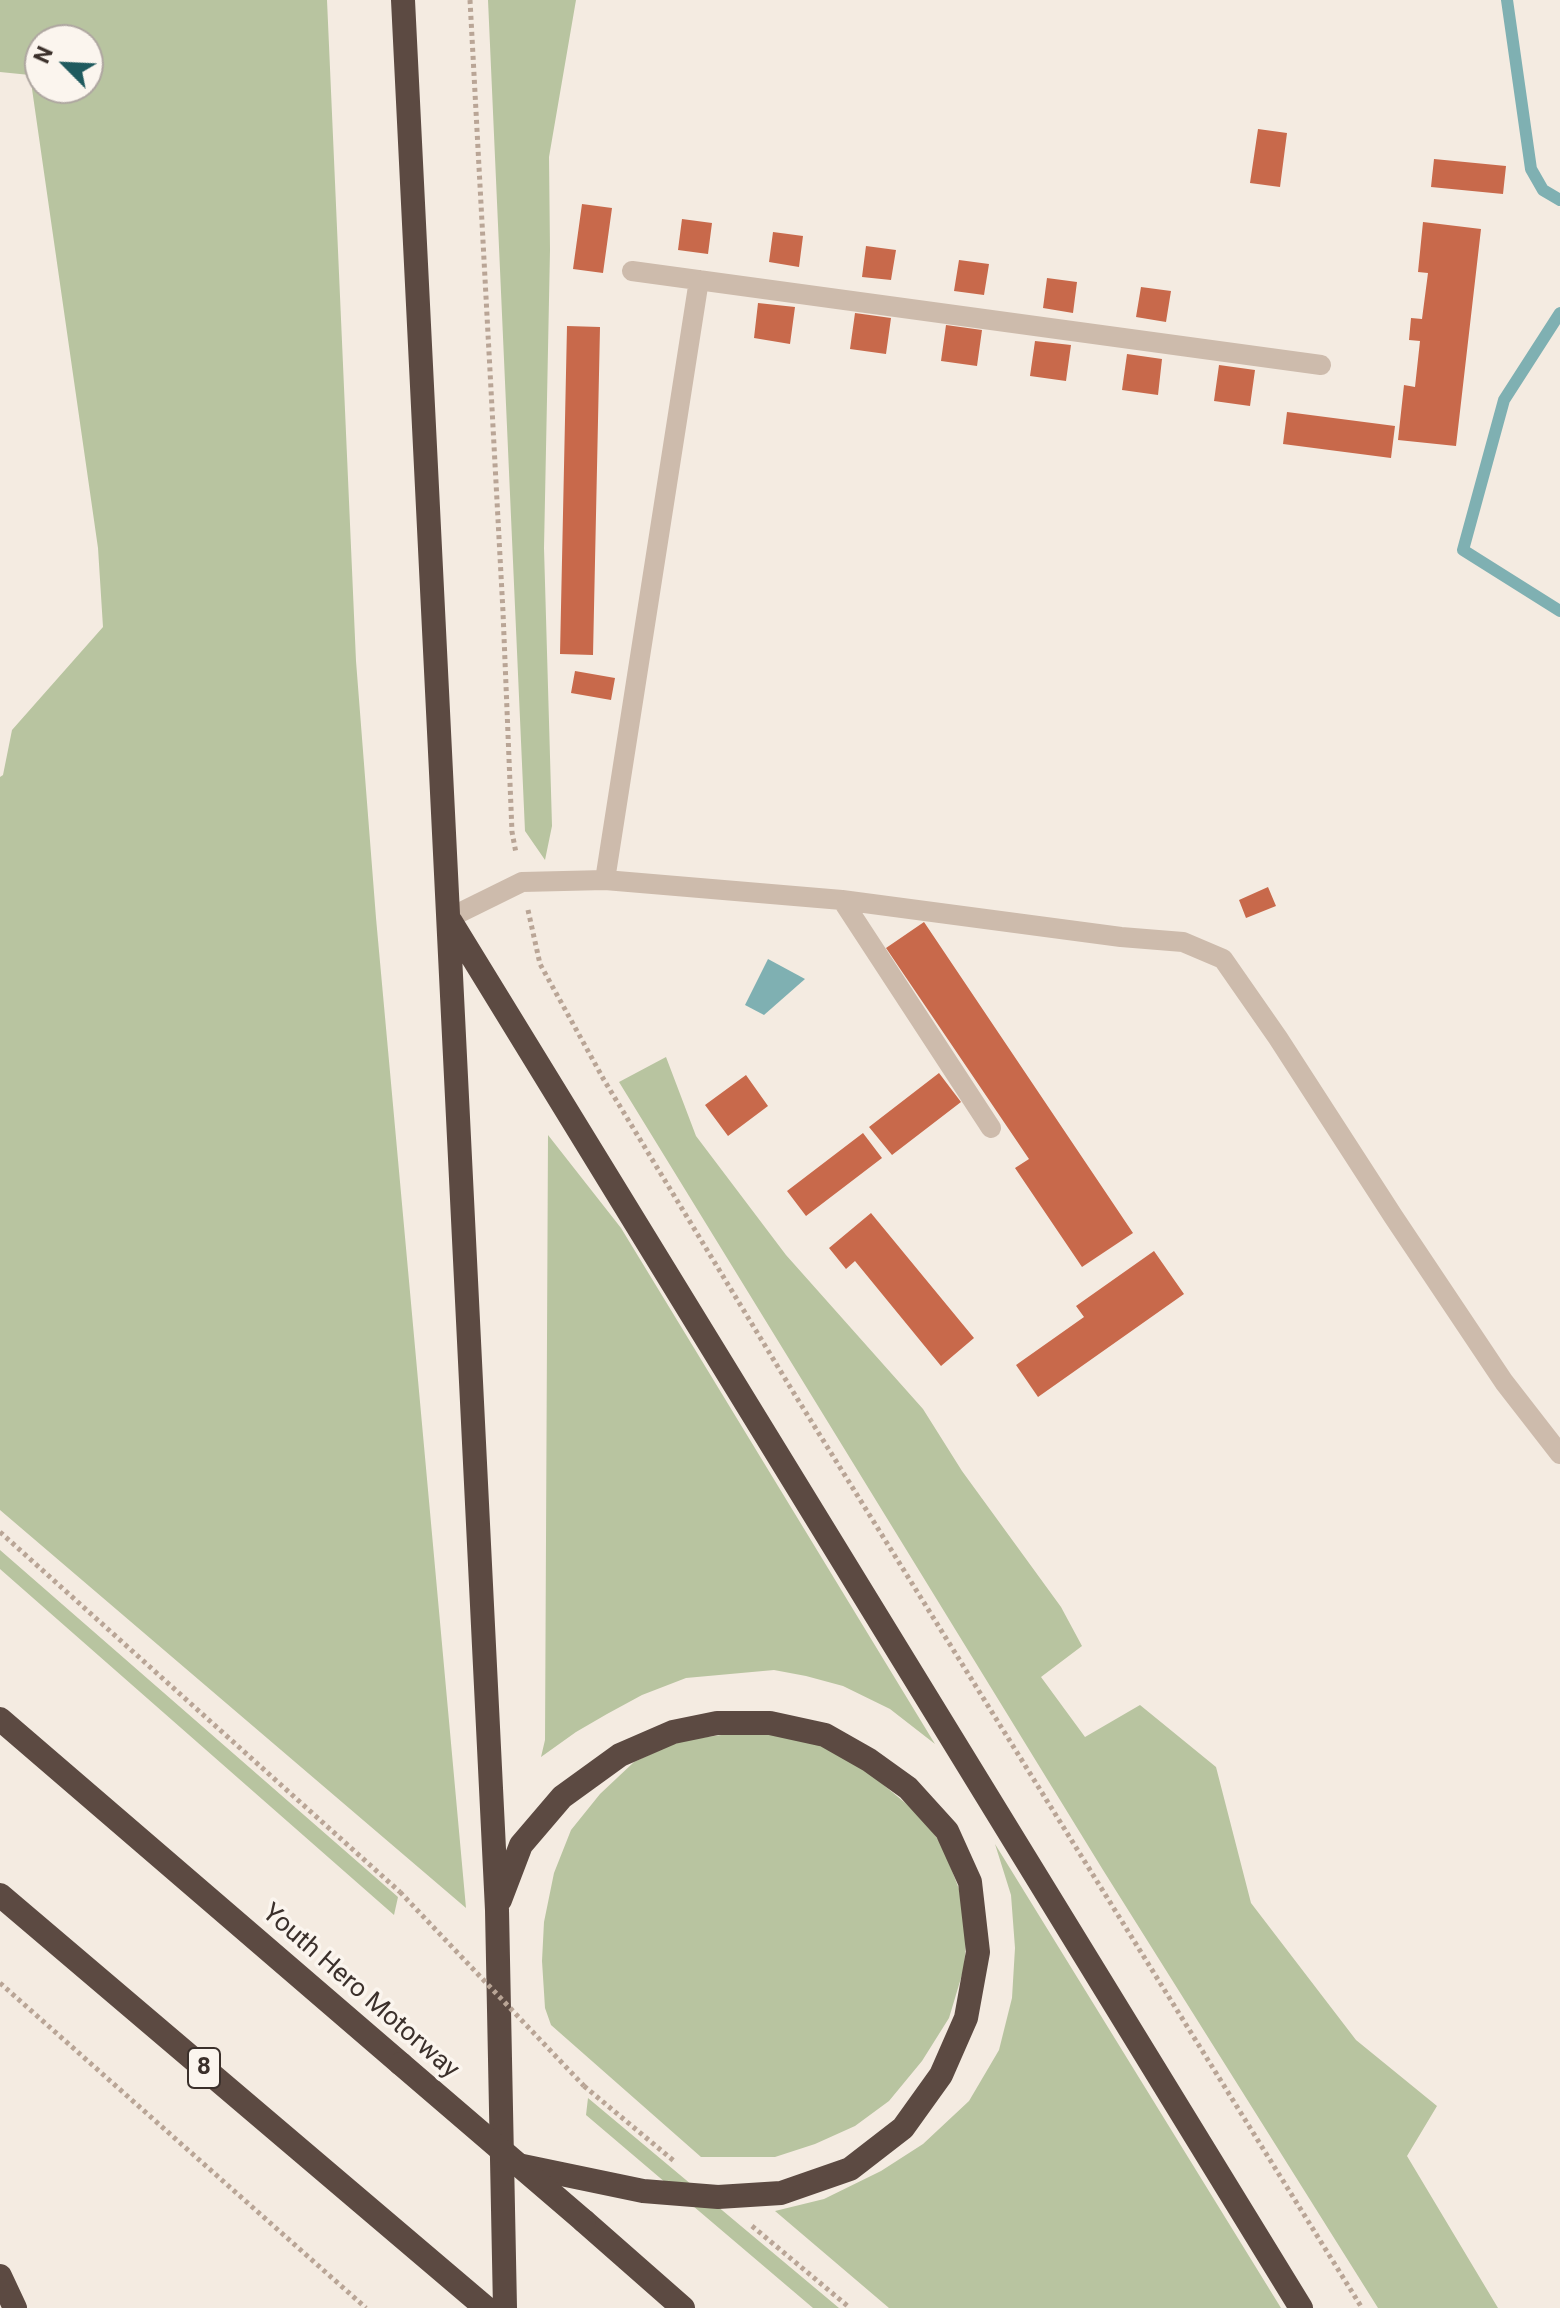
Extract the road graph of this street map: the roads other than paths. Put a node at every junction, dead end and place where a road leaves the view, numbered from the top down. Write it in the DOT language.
graph roads {
  1 [pos="403,0"];
  2 [pos="632,271"];
  3 [pos="699,280"];
  4 [pos="1321,365"];
  5 [pos="605,880"];
  6 [pos="842,900"];
  7 [pos="449,918"];
  8 [pos="991,1128"];
  9 [pos="1560,1454"];
  10 [pos="0,1719"];
  11 [pos="0,1895"];
  12 [pos="497,1910"];
  13 [pos="518,2165"];
  14 [pos="0,2276"];
  15 [pos="15,2308"];
  16 [pos="486,2308"];
  17 [pos="505,2308"];
  18 [pos="683,2308"];
  19 [pos="1301,2308"];
  1 -- 7 [label="highway"];
  2 -- 3 [label="street"];
  3 -- 4 [label="street"];
  3 -- 5 [label="street"];
  5 -- 6 [label="street"];
  5 -- 7 [label="street"];
  6 -- 8 [label="street"];
  6 -- 9 [label="street"];
  7 -- 12 [label="highway"];
  7 -- 19 [label="highway"];
  10 -- 13 [label="highway, Youth Hero Motorway, bridge"];
  11 -- 16 [label="highway, 8"];
  12 -- 13 [label="highway"];
  12 -- 17 [label="highway"];
  13 -- 18 [label="highway, Youth Hero Motorway, bridge"];
  14 -- 15 [label="highway"];
}
